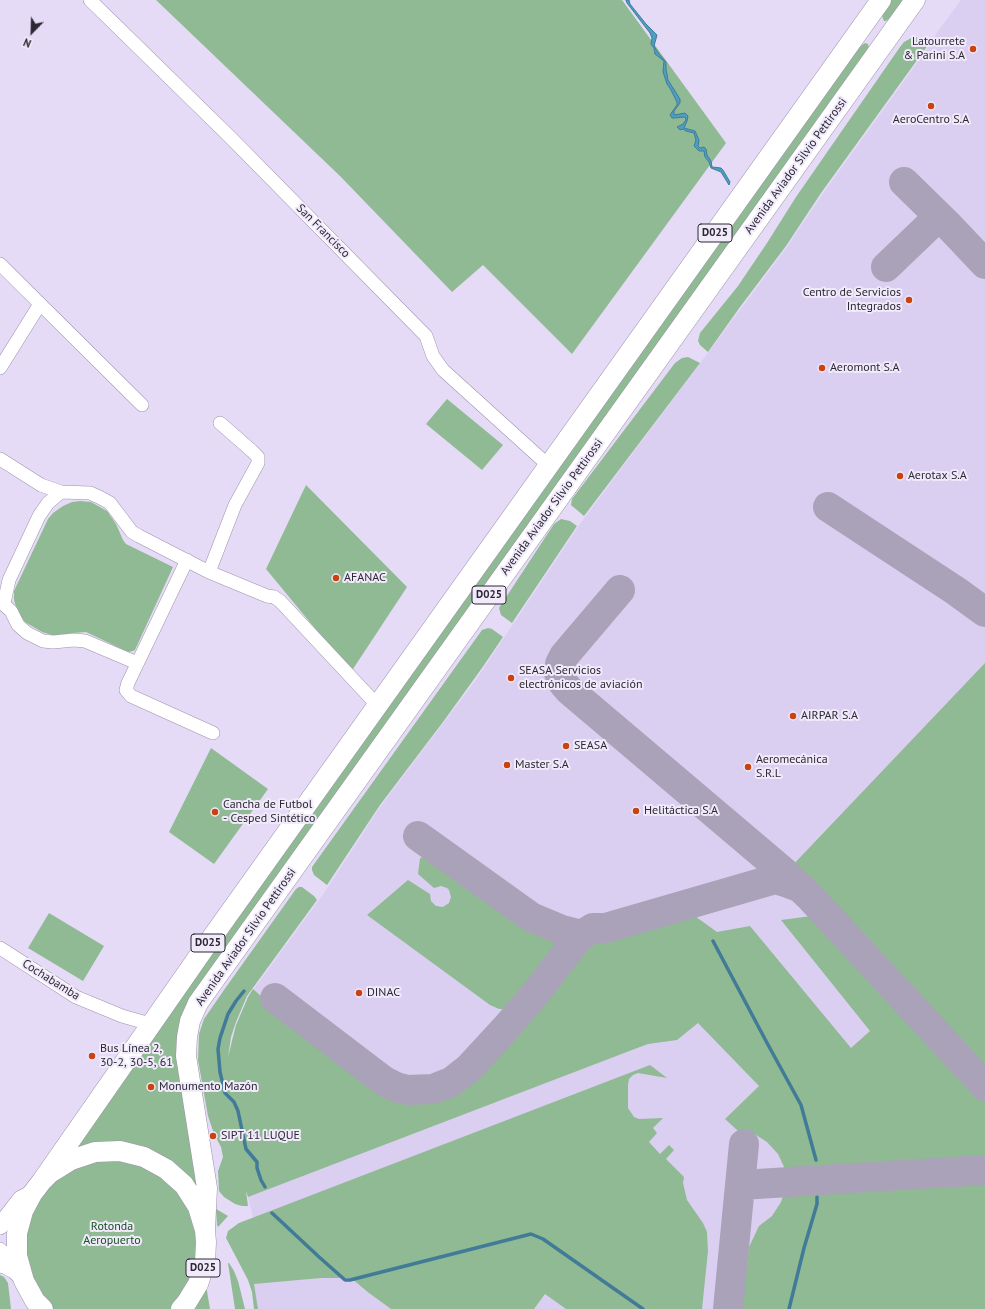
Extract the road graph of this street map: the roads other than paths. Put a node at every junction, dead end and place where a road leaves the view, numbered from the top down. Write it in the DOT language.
graph roads {
  1 [pos="90,0"];
  2 [pos="881,0"];
  3 [pos="915,0"];
  4 [pos="864,23"];
  5 [pos="887,39"];
  6 [pos="0,264"];
  7 [pos="40,304"];
  8 [pos="0,368"];
  9 [pos="142,406"];
  10 [pos="220,423"];
  11 [pos="0,459"];
  12 [pos="549,466"];
  13 [pos="61,492"];
  14 [pos="187,560"];
  15 [pos="209,572"];
  16 [pos="2,602"];
  17 [pos="137,663"];
  18 [pos="378,706"];
  19 [pos="213,733"];
  20 [pos="0,948"];
  21 [pos="150,1024"];
  22 [pos="37,1187"];
  23 [pos="5,1215"];
  24 [pos="0,1226"];
  25 [pos="205,1230"];
  26 [pos="0,1249"];
  27 [pos="0,1264"];
  28 [pos="21,1273"];
  29 [pos="43,1309"];
  30 [pos="181,1309"];
  1 -- 12 [label="street, San Francisco"];
  2 -- 4 [label="highway, D025"];
  3 -- 5 [label="highway, Avenida Aviador Silvio Pettirossi / D025"];
  4 -- 5 [label="highway"];
  4 -- 12 [label="highway, D025"];
  5 -- 25 [label="highway, Avenida Aviador Silvio Pettirossi / D025"];
  6 -- 7 [label="street"];
  7 -- 8 [label="street"];
  7 -- 9 [label="street"];
  10 -- 15 [label="street"];
  11 -- 13 [label="street"];
  12 -- 18 [label="highway, D025"];
  13 -- 14 [label="street"];
  13 -- 16 [label="street"];
  14 -- 15 [label="street"];
  14 -- 17 [label="street"];
  15 -- 18 [label="street"];
  16 -- 17 [label="street"];
  17 -- 19 [label="street"];
  18 -- 21 [label="highway, D025"];
  20 -- 21 [label="street, Cochabamba"];
  21 -- 22 [label="highway, D025"];
  22 -- 23 [label="main road, D025"];
  22 -- 25 [label="highway, D025"];
  22 -- 28 [label="highway, D025"];
  23 -- 24 [label="main road, D025"];
  25 -- 30 [label="highway, D025"];
  26 -- 28 [label="street"];
  27 -- 28 [label="main road, D025"];
  28 -- 29 [label="highway, D025"];
}
